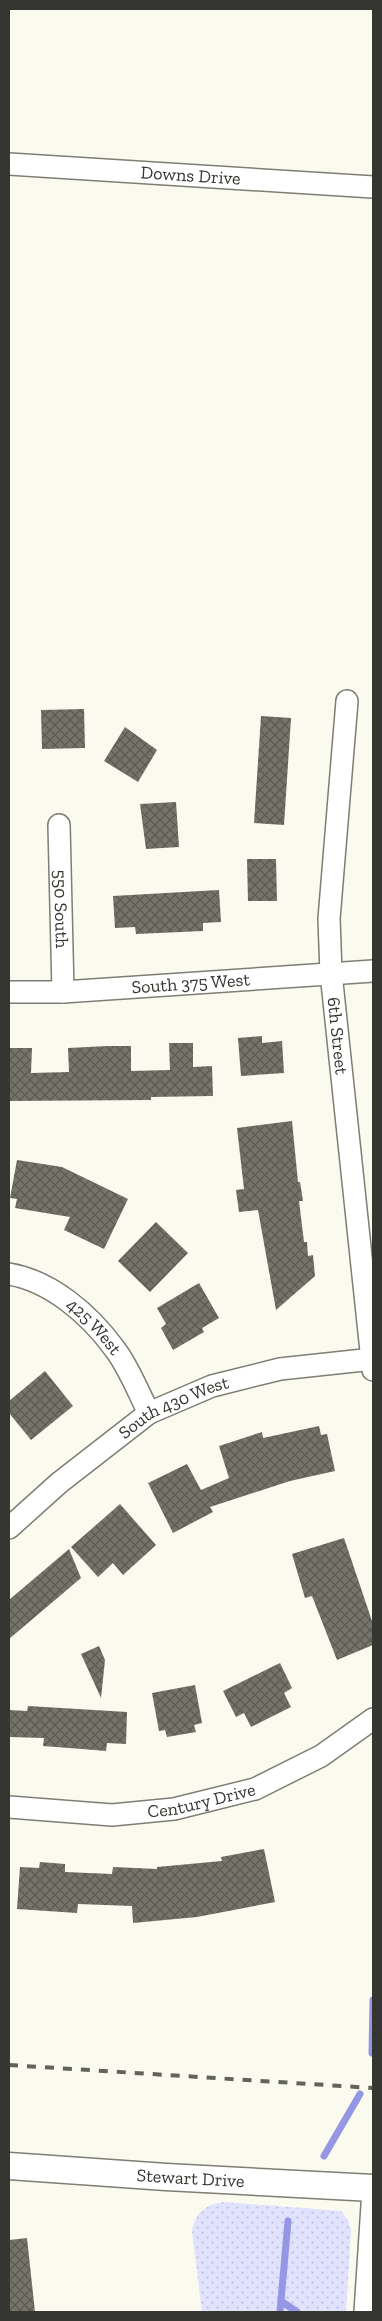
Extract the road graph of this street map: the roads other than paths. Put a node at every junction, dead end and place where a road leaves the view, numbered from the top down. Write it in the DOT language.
graph roads {
  1 [pos="9,164"];
  2 [pos="373,187"];
  3 [pos="347,702"];
  4 [pos="59,825"];
  5 [pos="373,971"];
  6 [pos="331,973"];
  7 [pos="9,992"];
  8 [pos="62,992"];
  9 [pos="9,1274"];
  10 [pos="373,1362"];
  11 [pos="150,1413"];
  12 [pos="9,1528"];
  13 [pos="373,1719"];
  14 [pos="9,1807"];
  15 [pos="9,2166"];
  16 [pos="373,2189"];
  17 [pos="364,2312"];
  1 -- 2 [label="street, Downs Drive"];
  3 -- 6 [label="street, 6th Street"];
  4 -- 8 [label="street, 550 South"];
  5 -- 6 [label="street, South 375 West"];
  6 -- 8 [label="street, South 375 West"];
  6 -- 10 [label="street, 6th Street"];
  7 -- 8 [label="street, South 375 West"];
  9 -- 11 [label="street, 425 West"];
  10 -- 11 [label="street, South 430 West"];
  11 -- 12 [label="street, South 430 West"];
  13 -- 14 [label="street, Century Drive"];
  15 -- 16 [label="street, Stewart Drive"];
  16 -- 17 [label="street"];
}
